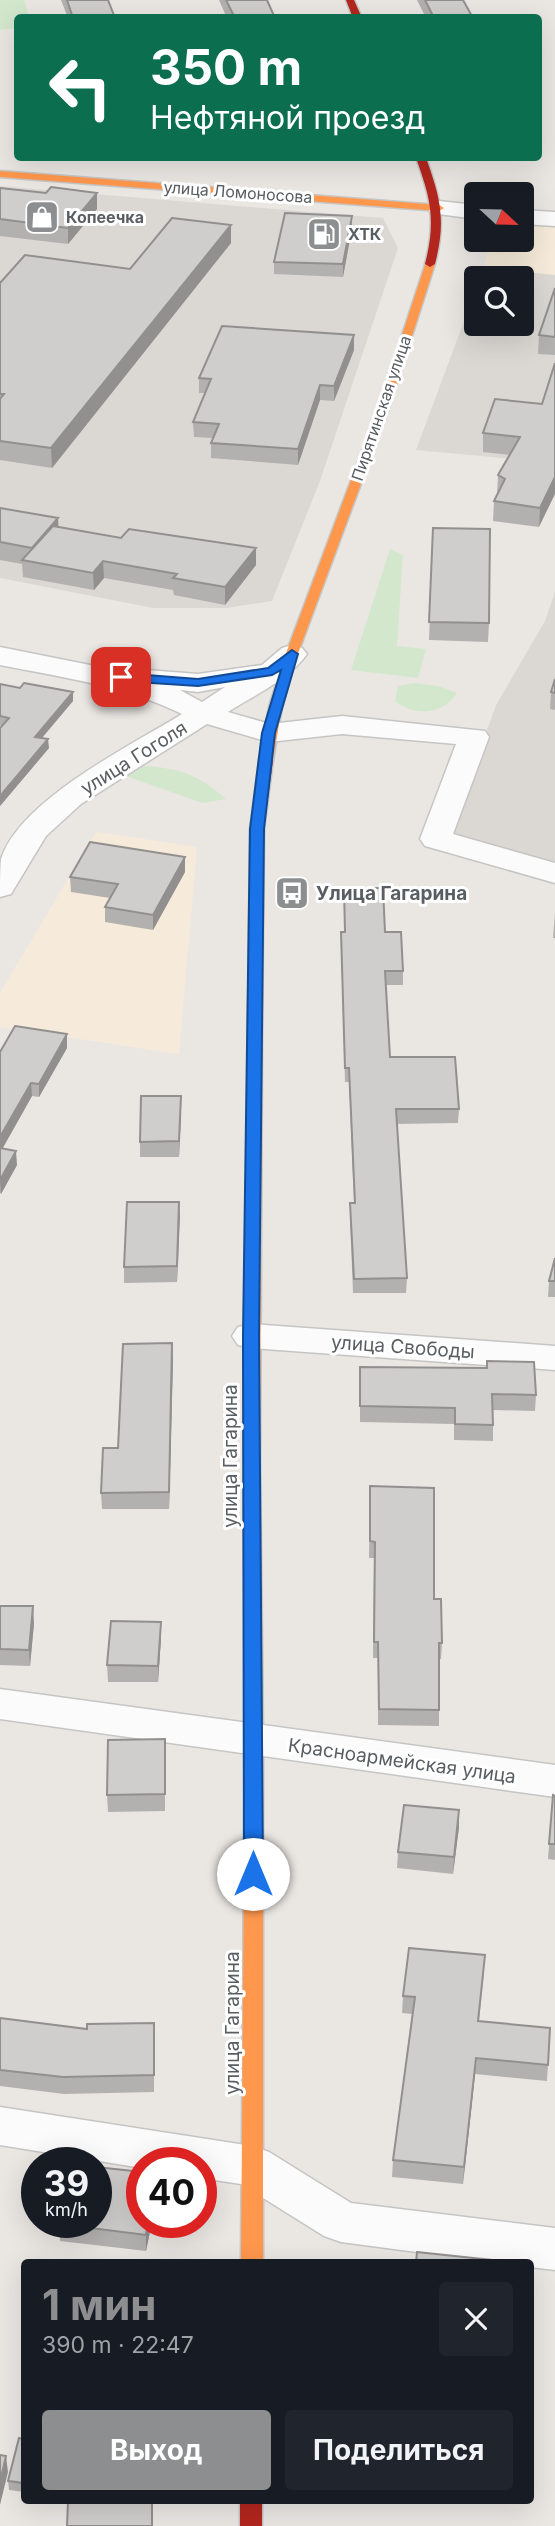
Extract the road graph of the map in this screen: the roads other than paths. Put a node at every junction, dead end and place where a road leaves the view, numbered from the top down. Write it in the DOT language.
graph roads {
  1 [pos="422,161"];
  2 [pos="0,174"];
  3 [pos="439,208"];
  4 [pos="464,211"];
  5 [pos="534,218"];
  6 [pos="555,219"];
  7 [pos="0,656"];
  8 [pos="282,662"];
  9 [pos="95,675"];
  10 [pos="204,714"];
  11 [pos="269,733"];
  12 [pos="555,873"];
  13 [pos="0,887"];
  14 [pos="251,1336"];
  15 [pos="555,1359"];
  16 [pos="0,1704"];
  17 [pos="254,1741"];
  18 [pos="555,1782"];
  19 [pos="0,2126"];
  20 [pos="252,2166"];
  21 [pos="555,2249"];
  22 [pos="252,2259"];
  23 [pos="251,2504"];
  24 [pos="251,2526"];
  1 -- 3 [label="street, Пирятинская улица"];
  2 -- 3 [label="street, улица Ломоносова"];
  3 -- 4 [label="street, улица Ломоносова"];
  3 -- 8 [label="street, Пирятинская улица"];
  5 -- 6 [label="street"];
  7 -- 9 [label="street"];
  8 -- 9 [label="street"];
  8 -- 10 [label="street, улица Гоголя"];
  8 -- 11 [label="street, улица Гагарина"];
  9 -- 10 [label="street"];
  10 -- 11 [label="street"];
  10 -- 13 [label="street, улица Гоголя"];
  11 -- 12 [label="street"];
  11 -- 14 [label="street, улица Гагарина"];
  14 -- 15 [label="street, улица Свободы"];
  14 -- 17 [label="street, улица Гагарина"];
  16 -- 17 [label="street, Красноармейская улица"];
  17 -- 18 [label="street, Красноармейская улица"];
  17 -- 20 [label="street, улица Гагарина"];
  19 -- 20 [label="street"];
  20 -- 21 [label="street"];
  20 -- 22 [label="street, улица Гагарина"];
  23 -- 24 [label="street"];
}
